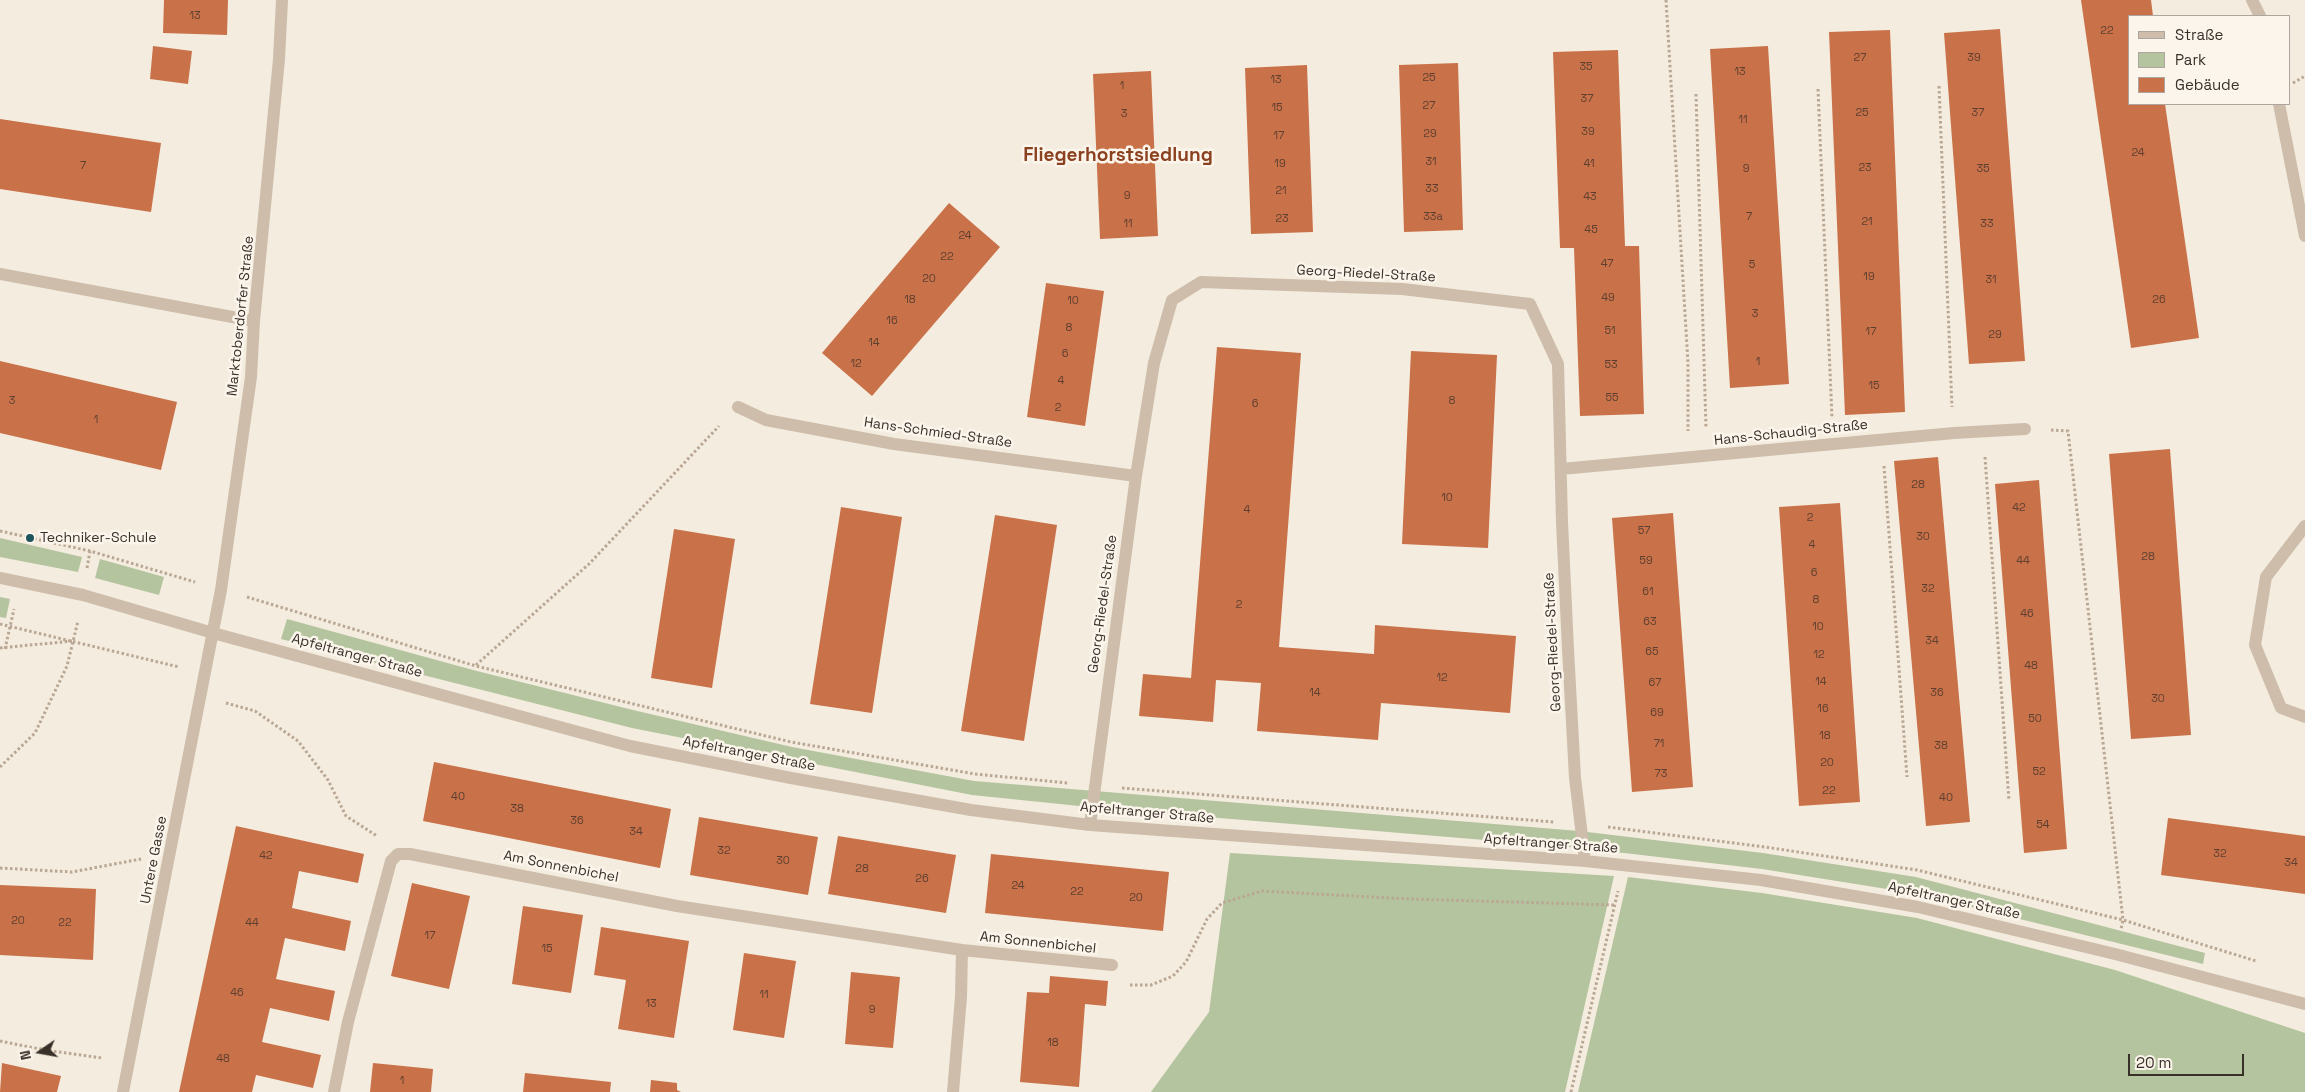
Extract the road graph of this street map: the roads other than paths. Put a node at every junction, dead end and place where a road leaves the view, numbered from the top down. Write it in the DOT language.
graph roads {
  1 [pos="282,0"];
  2 [pos="2252,0"];
  3 [pos="2260,15"];
  4 [pos="2278,105"];
  5 [pos="2305,236"];
  6 [pos="0,274"];
  7 [pos="254,321"];
  8 [pos="738,407"];
  9 [pos="2025,429"];
  10 [pos="1561,469"];
  11 [pos="1136,476"];
  12 [pos="2305,526"];
  13 [pos="0,578"];
  14 [pos="213,633"];
  15 [pos="2305,716"];
  16 [pos="1090,825"];
  17 [pos="1585,861"];
  18 [pos="962,950"];
  19 [pos="1112,966"];
  20 [pos="2305,1004"];
  21 [pos="124,1092"];
  22 [pos="334,1092"];
  23 [pos="953,1092"];
  1 -- 7 [label="street, Marktoberdorfer Straße"];
  2 -- 3 [label="street"];
  4 -- 5 [label="street"];
  6 -- 7 [label="street"];
  7 -- 14 [label="street, Marktoberdorfer Straße"];
  8 -- 11 [label="street, Hans-Schmied-Straße"];
  9 -- 10 [label="street, Hans-Schaudig-Straße"];
  10 -- 11 [label="street, Georg-Riedel-Straße"];
  10 -- 17 [label="street, Georg-Riedel-Straße"];
  11 -- 16 [label="street, Georg-Riedel-Straße"];
  12 -- 15 [label="street"];
  13 -- 14 [label="street, Apfeltranger Straße"];
  14 -- 16 [label="street, Apfeltranger Straße"];
  14 -- 21 [label="street, Untere Gasse"];
  16 -- 17 [label="street, Apfeltranger Straße"];
  17 -- 20 [label="street, Apfeltranger Straße"];
  18 -- 19 [label="street, Am Sonnenbichel"];
  18 -- 22 [label="street, Am Sonnenbichel"];
  18 -- 23 [label="street, Am Sonnenbichel"];
}
